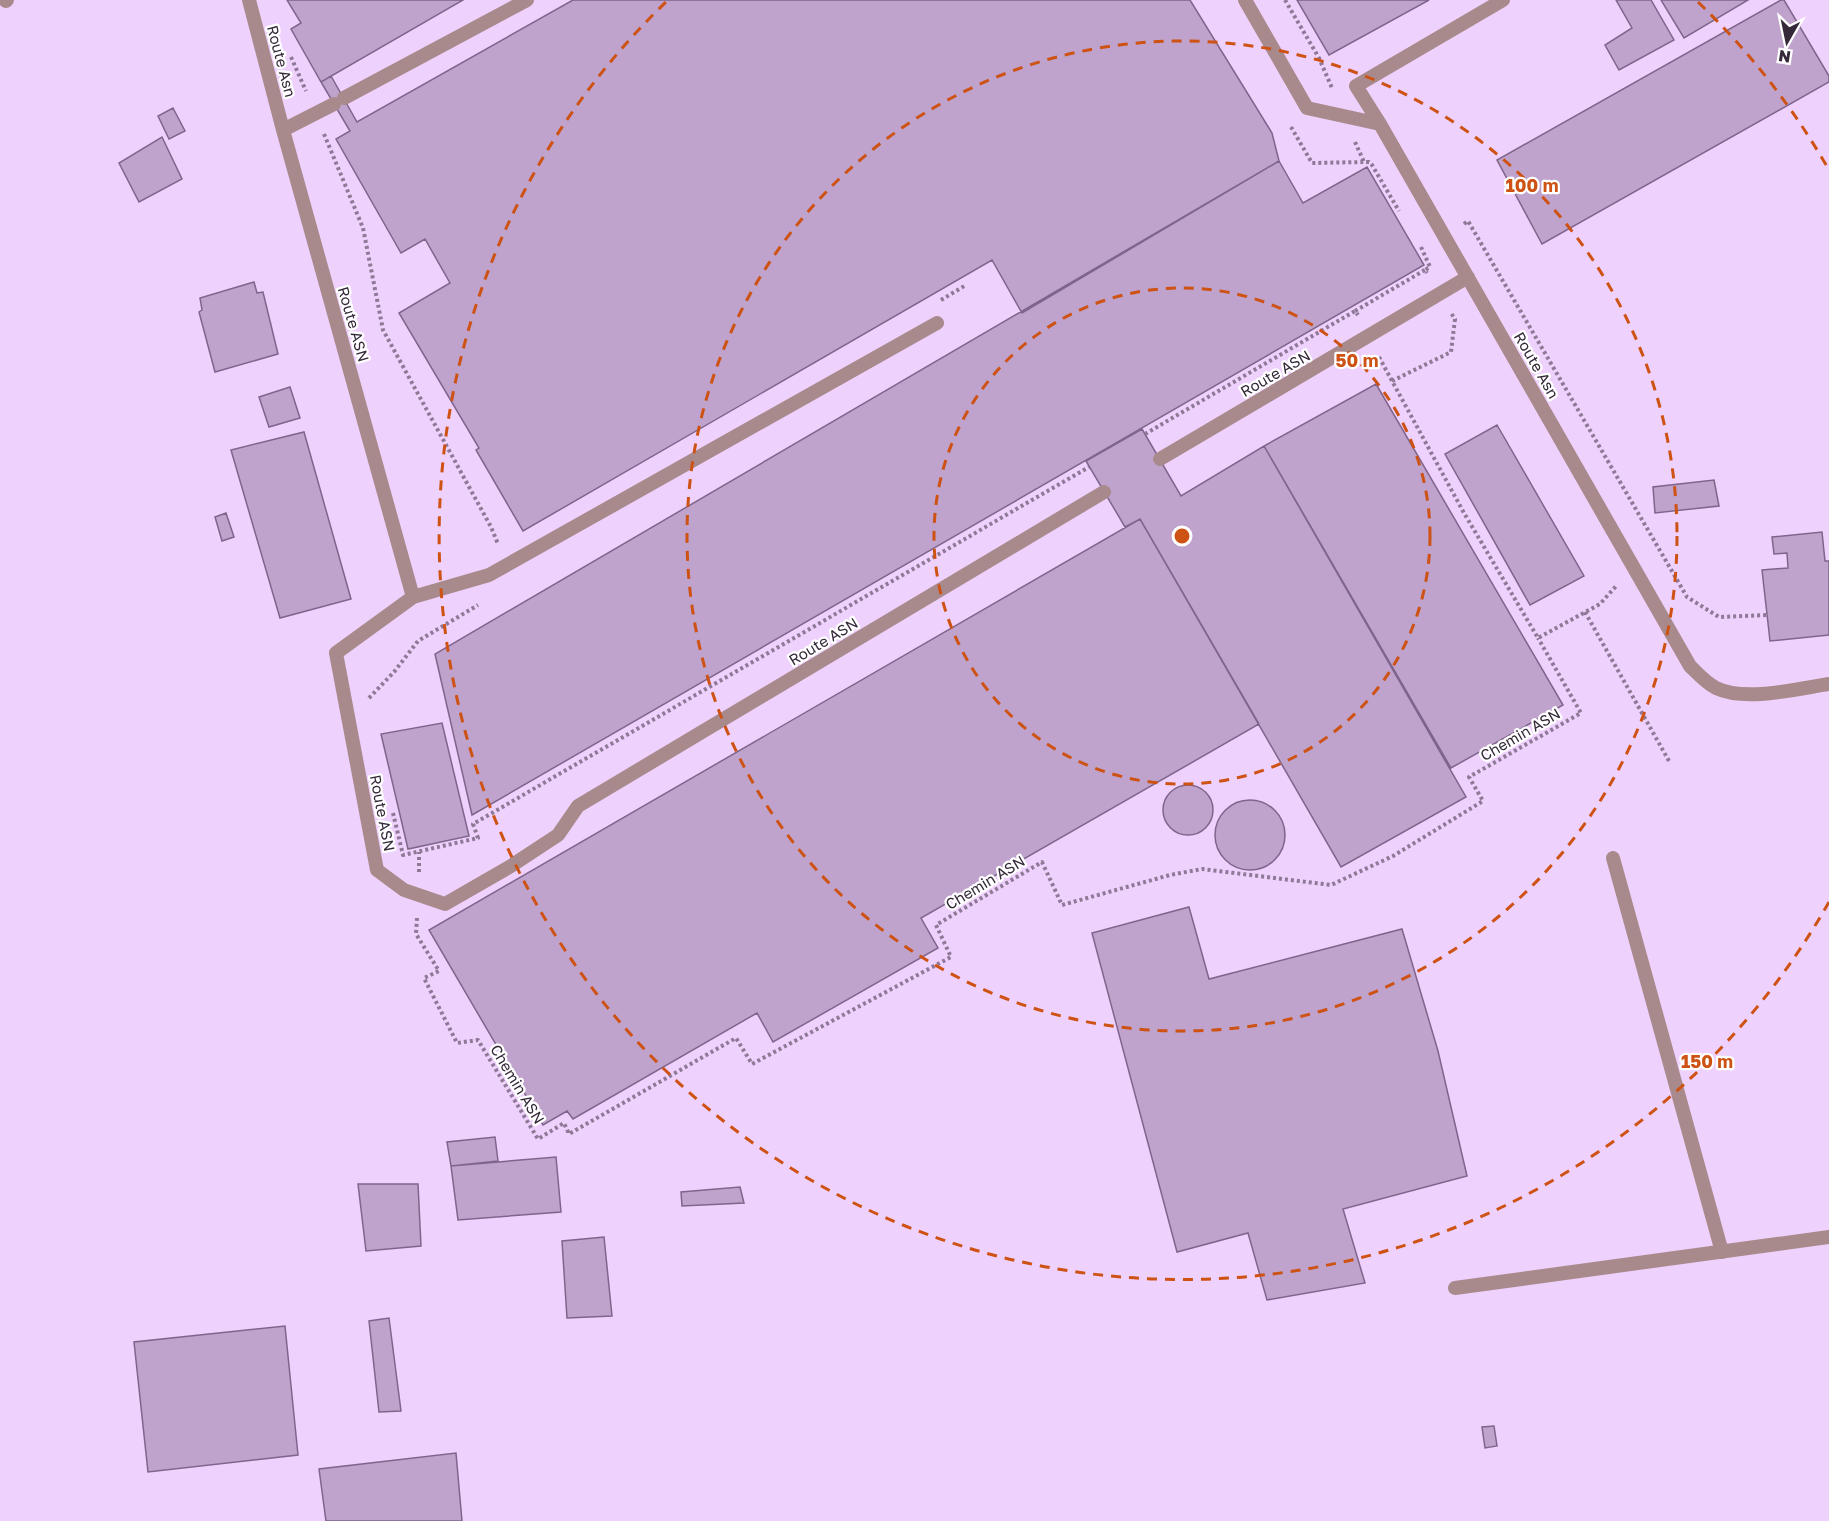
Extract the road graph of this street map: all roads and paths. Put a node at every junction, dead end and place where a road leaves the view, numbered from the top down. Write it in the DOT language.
graph roads {
  1 [pos="249,0"];
  2 [pos="527,0"];
  3 [pos="1245,0"];
  4 [pos="1503,0"];
  5 [pos="1380,124"];
  6 [pos="283,130"];
  7 [pos="1364,162"];
  8 [pos="1312,163"];
  9 [pos="1425,270"];
  10 [pos="1468,277"];
  11 [pos="1355,311"];
  12 [pos="938,323"];
  13 [pos="1369,336"];
  14 [pos="1145,434"];
  15 [pos="1160,459"];
  16 [pos="1104,492"];
  17 [pos="1651,536"];
  18 [pos="1632,564"];
  19 [pos="413,597"];
  20 [pos="1585,612"];
  21 [pos="1538,638"];
  22 [pos="1829,684"];
  23 [pos="1669,761"];
  24 [pos="419,852"];
  25 [pos="1613,858"];
  26 [pos="418,894"];
  27 [pos="1829,1237"];
  28 [pos="1722,1252"];
  29 [pos="1455,1288"];
  1 -- 6 [label="lane, Route Asn"];
  2 -- 6 [label="lane"];
  3 -- 5 [label="lane"];
  4 -- 5 [label="lane, Route Asn"];
  5 -- 10 [label="lane, Route Asn"];
  6 -- 19 [label="lane, Route ASN"];
  7 -- 8 [label="path"];
  9 -- 11 [label="path"];
  10 -- 13 [label="lane, Route ASN"];
  10 -- 18 [label="lane, Route Asn"];
  11 -- 13 [label="path, Chemin ASN"];
  11 -- 14 [label="path"];
  12 -- 19 [label="lane"];
  13 -- 15 [label="lane, Route ASN"];
  13 -- 21 [label="path, Chemin ASN"];
  16 -- 26 [label="lane, Route ASN"];
  17 -- 18 [label="path"];
  18 -- 20 [label="path"];
  18 -- 22 [label="lane, Route Asn"];
  19 -- 26 [label="lane, Route ASN"];
  20 -- 21 [label="path"];
  20 -- 23 [label="path"];
  21 -- 26 [label="path, Chemin ASN"];
  24 -- 26 [label="path, Chemin ASN"];
  25 -- 28 [label="lane"];
  27 -- 28 [label="lane"];
  28 -- 29 [label="lane"];
}
